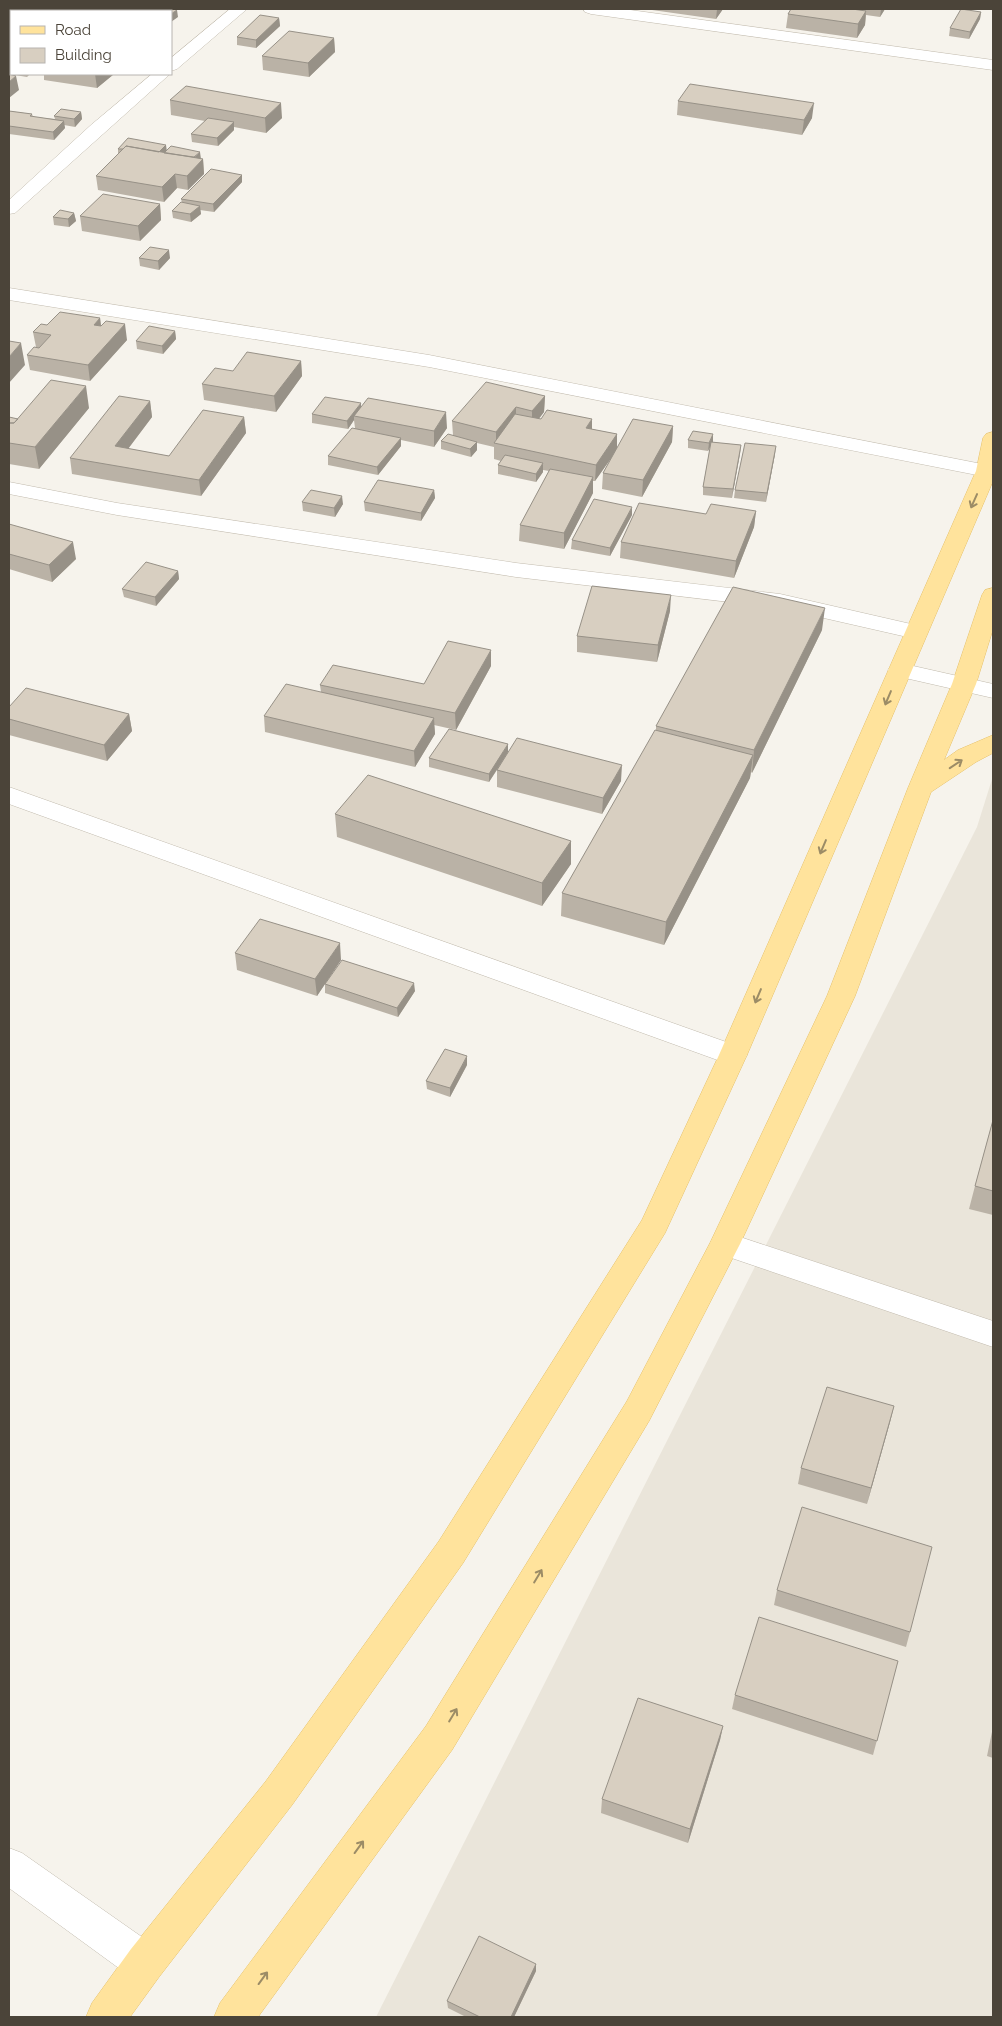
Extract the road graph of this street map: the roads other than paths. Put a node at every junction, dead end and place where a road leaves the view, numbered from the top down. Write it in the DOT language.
graph roads {
  1 [pos="239,9"];
  2 [pos="590,9"];
  3 [pos="608,10"];
  4 [pos="172,65"];
  5 [pos="993,65"];
  6 [pos="161,75"];
  7 [pos="9,210"];
  8 [pos="9,294"];
  9 [pos="993,438"];
  10 [pos="988,471"];
  11 [pos="9,488"];
  12 [pos="993,594"];
  13 [pos="916,632"];
  14 [pos="900,670"];
  15 [pos="979,687"];
  16 [pos="993,743"];
  17 [pos="920,788"];
  18 [pos="9,795"];
  19 [pos="733,1055"];
  20 [pos="725,1244"];
  21 [pos="993,1334"];
  22 [pos="9,1866"];
  23 [pos="145,1963"];
  24 [pos="106,2017"];
  25 [pos="234,2017"];
  1 -- 4 [label="street"];
  2 -- 3 [label="street"];
  3 -- 5 [label="street"];
  6 -- 7 [label="street"];
  8 -- 10 [label="street"];
  9 -- 10 [label="main road"];
  10 -- 13 [label="main road, one-way"];
  11 -- 13 [label="street"];
  12 -- 15 [label="main road"];
  13 -- 14 [label="main road"];
  14 -- 15 [label="street"];
  14 -- 19 [label="main road, one-way"];
  15 -- 17 [label="main road"];
  17 -- 16 [label="main road, one-way"];
  17 -- 20 [label="main road"];
  18 -- 19 [label="street"];
  19 -- 23 [label="main road"];
  20 -- 21 [label="street"];
  25 -- 20 [label="main road, one-way"];
  22 -- 23 [label="street"];
  23 -- 24 [label="main road"];
}
